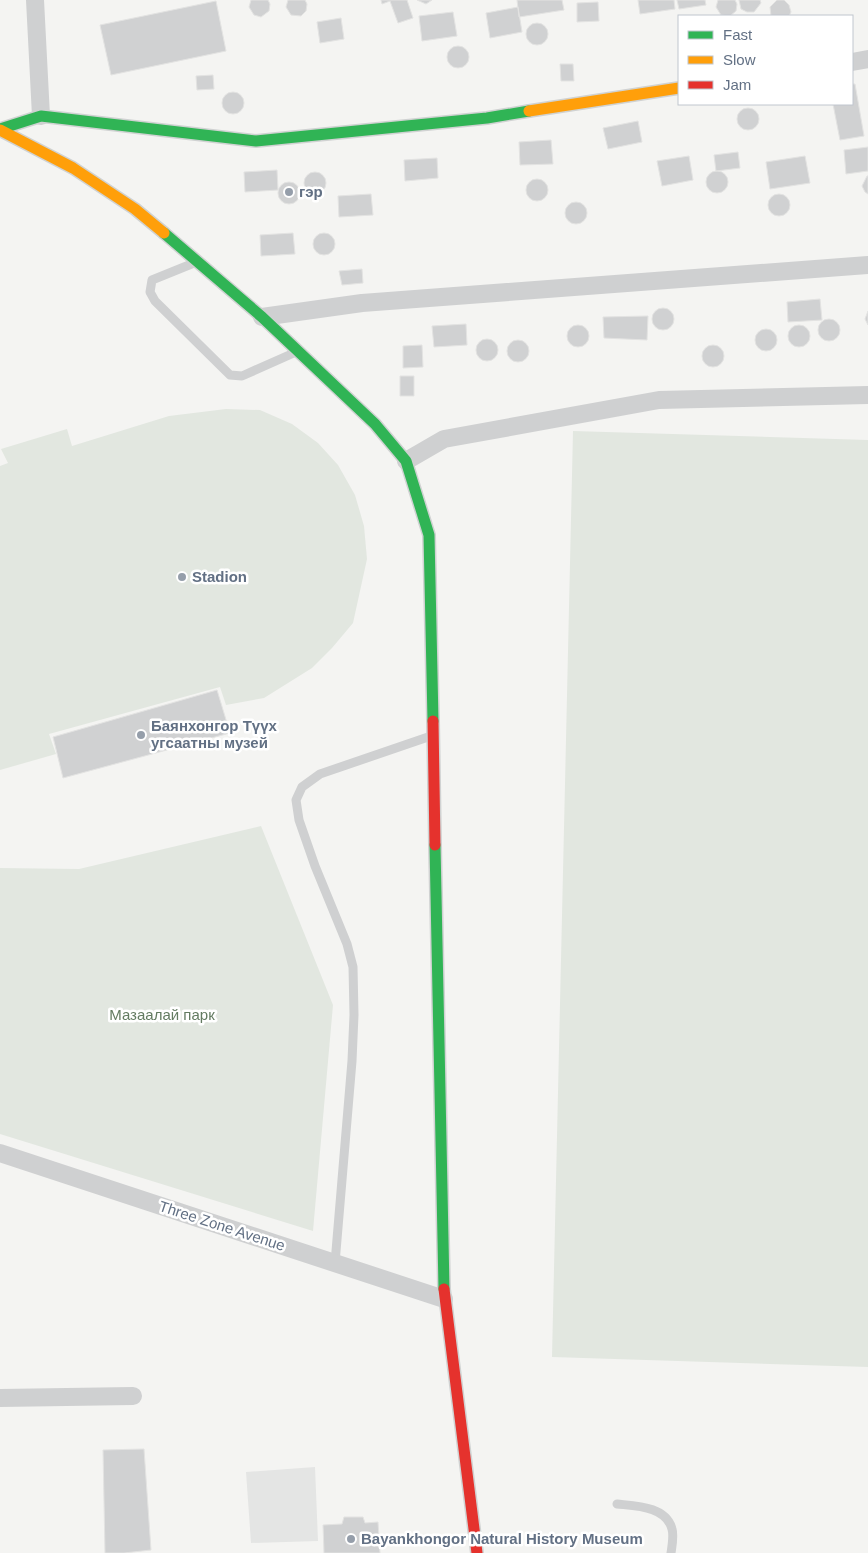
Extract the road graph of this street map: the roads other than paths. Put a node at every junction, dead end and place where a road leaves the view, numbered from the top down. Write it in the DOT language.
graph roads {
  1 [pos="35,0"];
  2 [pos="868,59"];
  3 [pos="853,62"];
  4 [pos="678,88"];
  5 [pos="41,116"];
  6 [pos="0,130"];
  7 [pos="197,262"];
  8 [pos="868,265"];
  9 [pos="262,317"];
  10 [pos="298,351"];
  11 [pos="868,395"];
  12 [pos="406,461"];
  13 [pos="433,735"];
  14 [pos="0,1153"];
  15 [pos="335,1263"];
  16 [pos="444,1299"];
  17 [pos="133,1396"];
  18 [pos="0,1398"];
  19 [pos="617,1504"];
  20 [pos="477,1553"];
  21 [pos="671,1553"];
  1 -- 5 [label="street"];
  2 -- 3 [label="street"];
  4 -- 5 [label="street"];
  5 -- 6 [label="street"];
  6 -- 7 [label="street"];
  7 -- 9 [label="street"];
  7 -- 10 [label="lane"];
  8 -- 9 [label="street"];
  9 -- 10 [label="street"];
  10 -- 12 [label="street"];
  11 -- 12 [label="street"];
  12 -- 13 [label="street"];
  13 -- 15 [label="lane"];
  13 -- 16 [label="street"];
  14 -- 15 [label="street, Three Zone Avenue"];
  15 -- 16 [label="street, Three Zone Avenue"];
  16 -- 20 [label="street"];
  17 -- 18 [label="street"];
  19 -- 21 [label="lane"];
}
